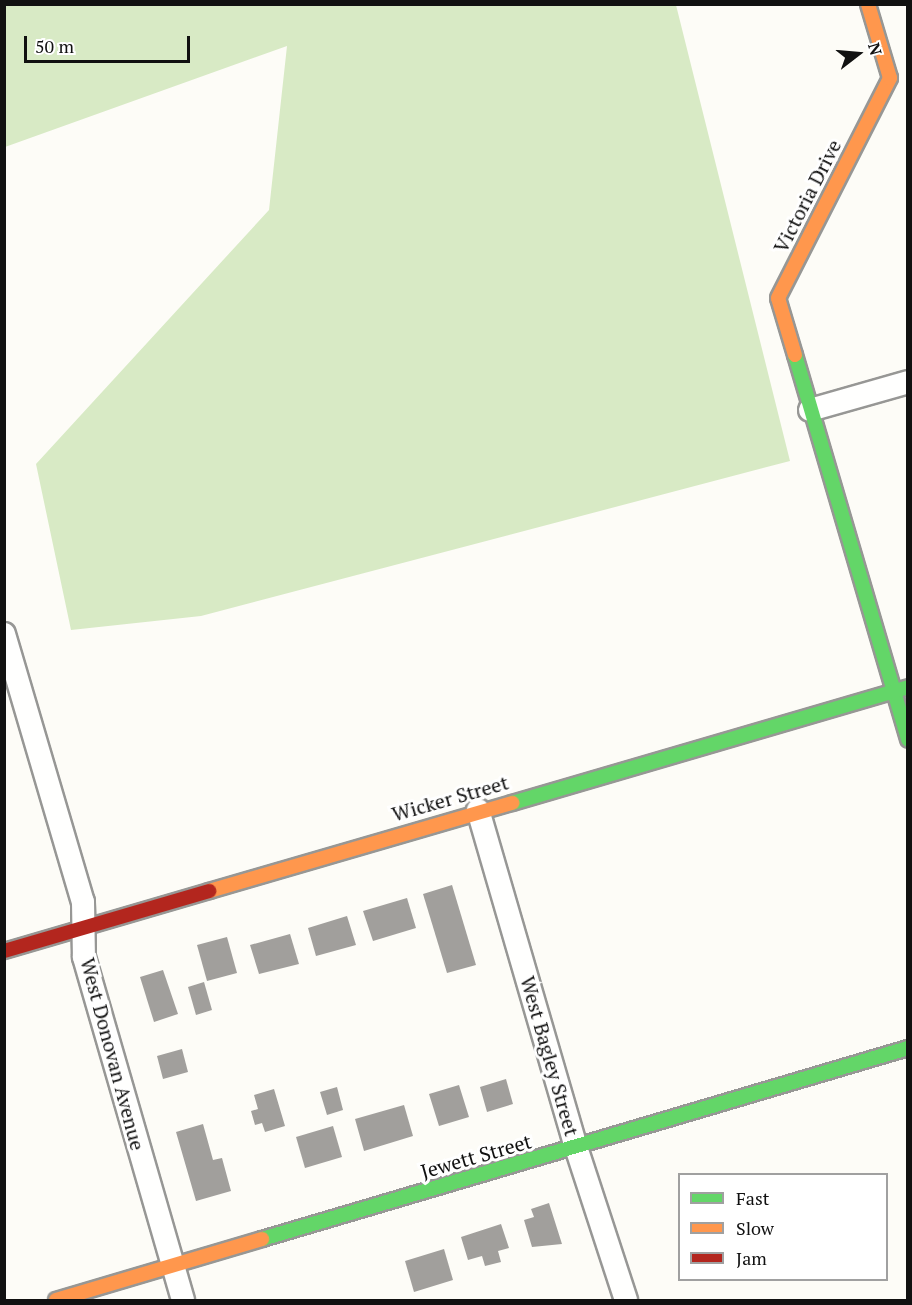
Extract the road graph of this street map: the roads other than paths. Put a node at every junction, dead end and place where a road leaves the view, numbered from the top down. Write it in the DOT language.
graph roads {
  1 [pos="868,4"];
  2 [pos="908,382"];
  3 [pos="810,410"];
  4 [pos="4,634"];
  5 [pos="908,687"];
  6 [pos="893,690"];
  7 [pos="908,740"];
  8 [pos="478,810"];
  9 [pos="85,926"];
  10 [pos="4,951"];
  11 [pos="908,1048"];
  12 [pos="576,1147"];
  13 [pos="173,1266"];
  14 [pos="56,1300"];
  15 [pos="183,1300"];
  16 [pos="626,1300"];
  1 -- 3 [label="street, Victoria Drive"];
  2 -- 3 [label="street"];
  3 -- 6 [label="street, Victoria Drive"];
  4 -- 9 [label="street, West Donovan Avenue"];
  5 -- 6 [label="street, Wicker Street"];
  6 -- 7 [label="street, Victoria Drive"];
  6 -- 8 [label="street, Wicker Street"];
  8 -- 9 [label="street, Wicker Street"];
  8 -- 12 [label="street, West Bagley Street"];
  9 -- 10 [label="street, Wicker Street"];
  9 -- 13 [label="street, West Donovan Avenue"];
  11 -- 12 [label="street, Jewett Street"];
  12 -- 13 [label="street, Jewett Street"];
  12 -- 16 [label="street, West Bagley Street"];
  13 -- 14 [label="street, Jewett Street"];
  13 -- 15 [label="street, West Donovan Avenue"];
}
